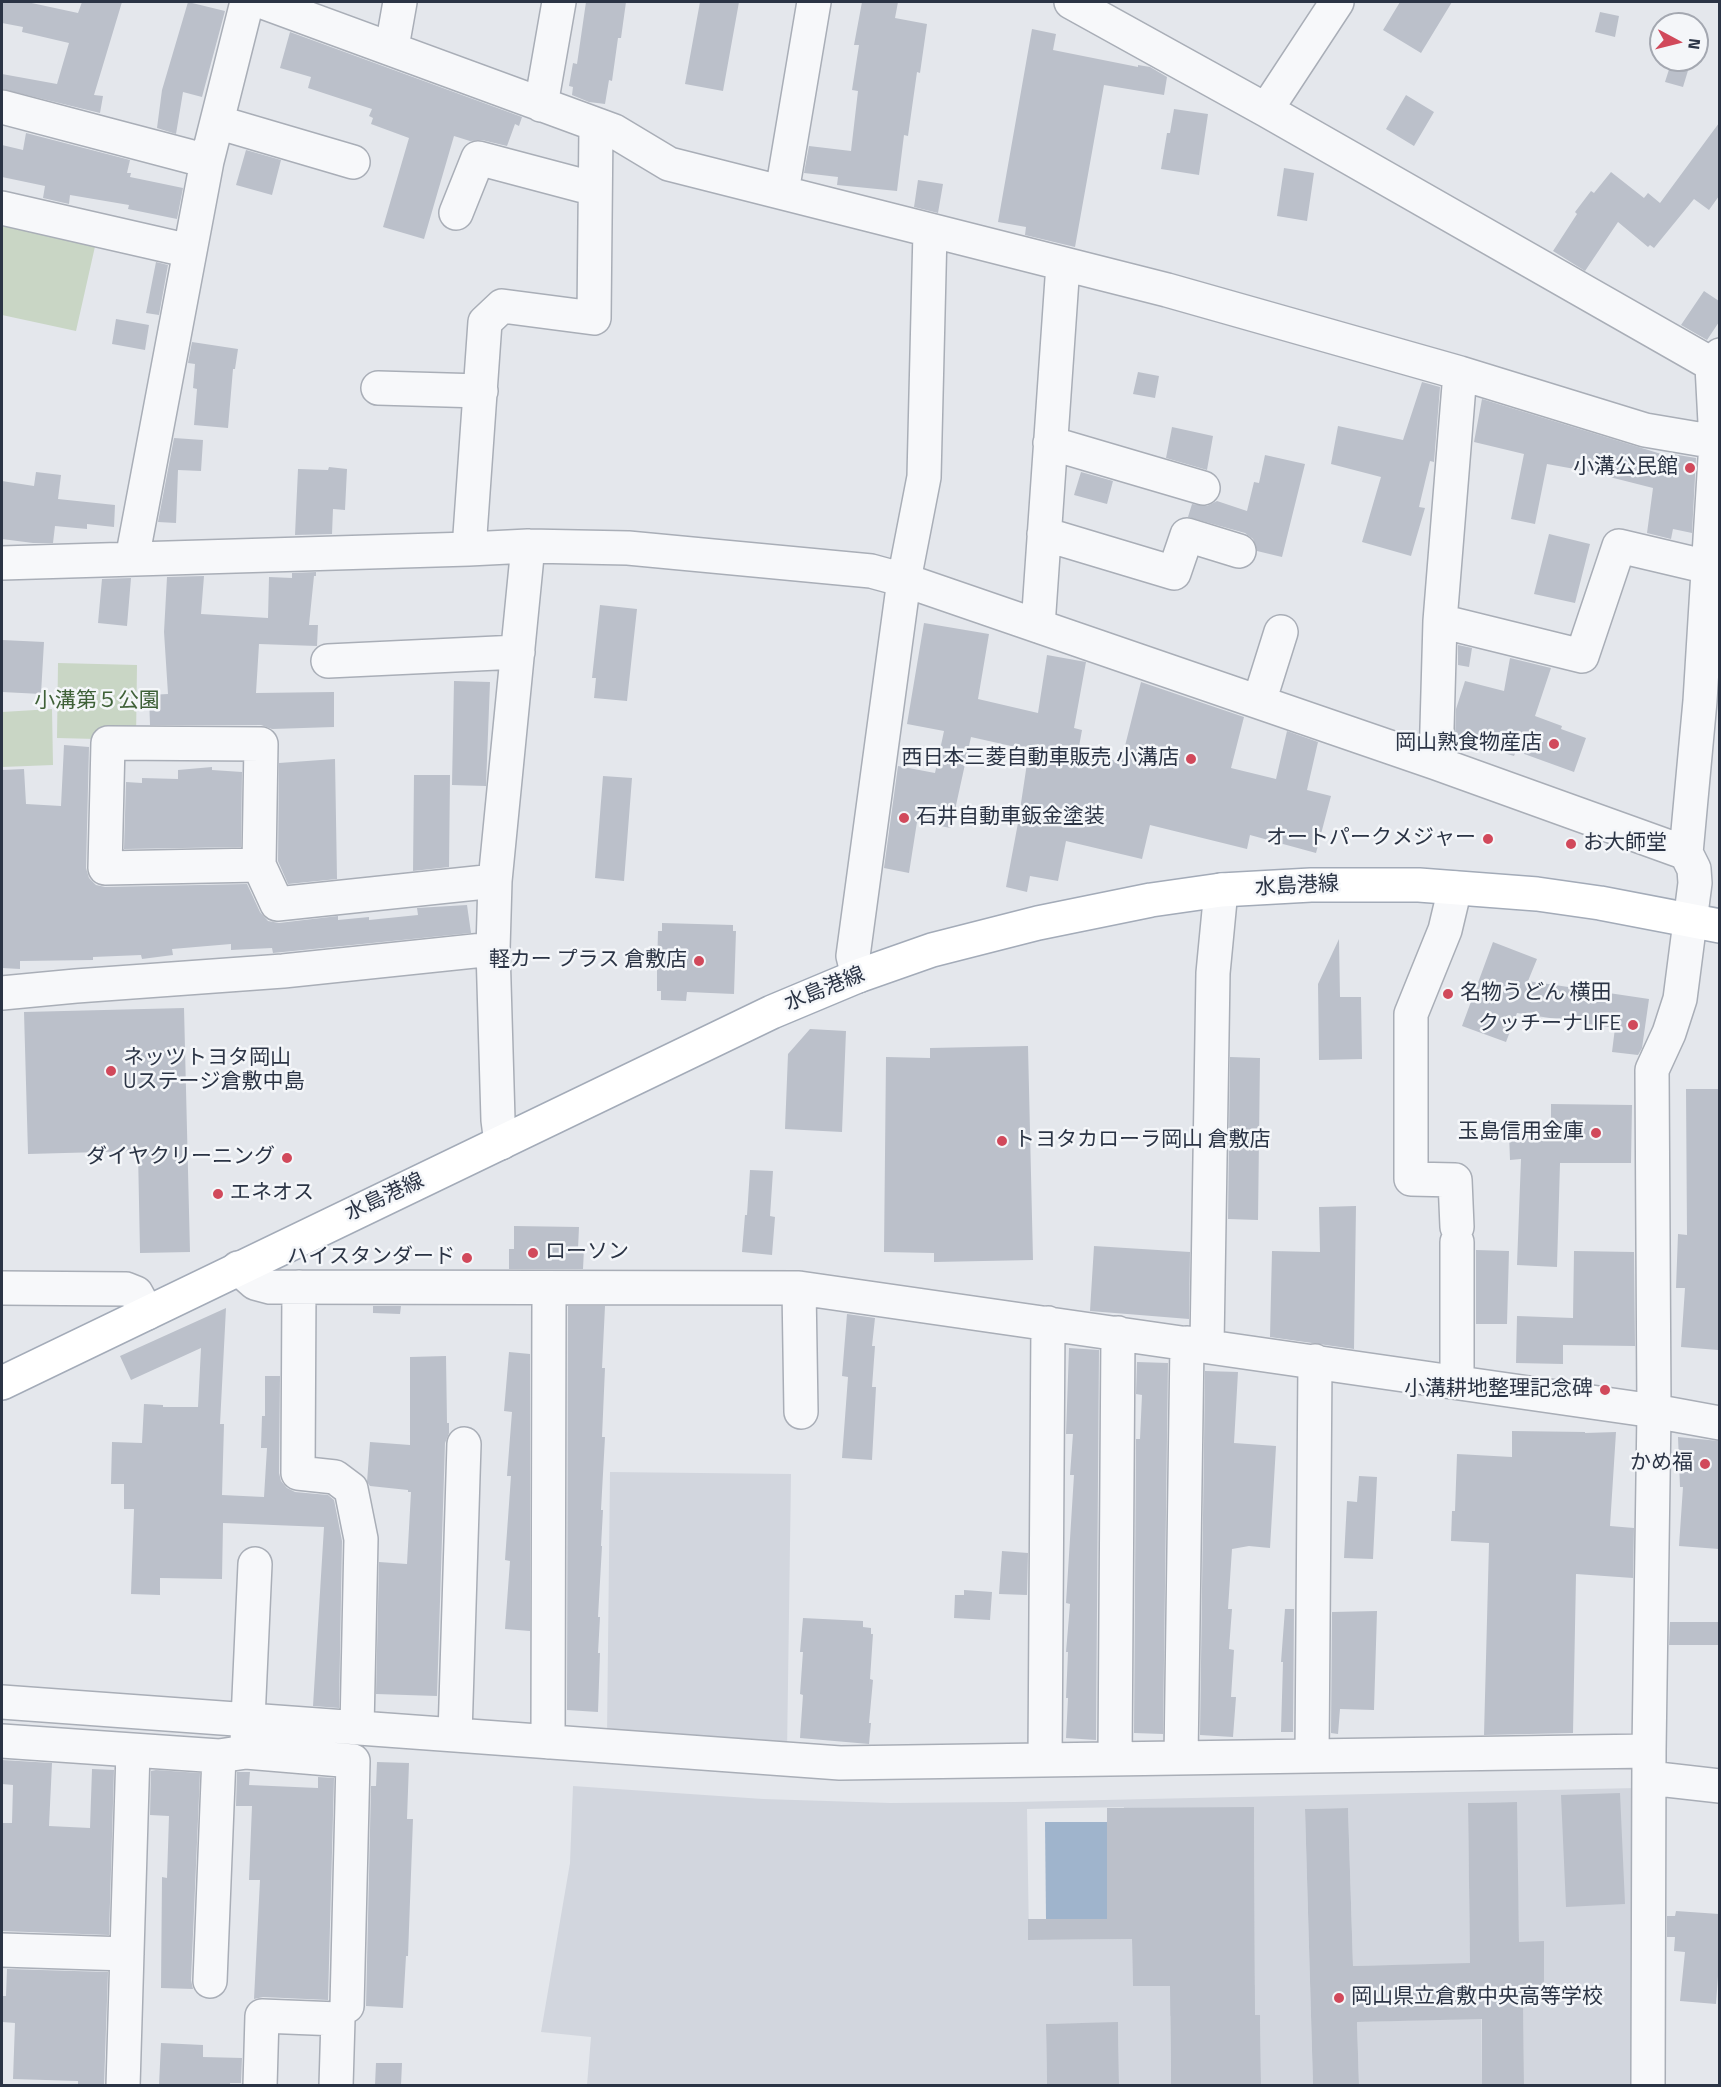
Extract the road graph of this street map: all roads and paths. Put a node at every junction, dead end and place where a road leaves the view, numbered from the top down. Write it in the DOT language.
graph roads {
  1 [pos="247,2"];
  2 [pos="263,2"];
  3 [pos="400,2"];
  4 [pos="559,2"];
  5 [pos="814,2"];
  6 [pos="1071,2"];
  7 [pos="1337,2"];
  8 [pos="392,48"];
  9 [pos="541,105"];
  10 [pos="2,107"];
  11 [pos="1266,110"];
  12 [pos="217,122"];
  13 [pos="596,126"];
  14 [pos="207,161"];
  15 [pos="353,162"];
  16 [pos="595,189"];
  17 [pos="782,192"];
  18 [pos="2,208"];
  19 [pos="456,213"];
  20 [pos="930,231"];
  21 [pos="190,251"];
  22 [pos="1063,264"];
  23 [pos="1717,363"];
  24 [pos="1460,374"];
  25 [pos="378,388"];
  26 [pos="481,391"];
  27 [pos="1716,442"];
  28 [pos="1050,443"];
  29 [pos="1203,489"];
  30 [pos="1044,534"];
  31 [pos="528,546"];
  32 [pos="469,549"];
  33 [pos="1239,551"];
  34 [pos="132,559"];
  35 [pos="2,563"];
  36 [pos="1708,567"];
  37 [pos="904,580"];
  38 [pos="1440,621"];
  39 [pos="1038,626"];
  40 [pos="1281,632"];
  41 [pos="518,652"];
  42 [pos="328,661"];
  43 [pos="1258,702"];
  44 [pos="1436,763"];
  45 [pos="1686,854"];
  46 [pos="260,865"];
  47 [pos="495,881"];
  48 [pos="1455,888"];
  49 [pos="1221,890"];
  50 [pos="1705,922"];
  51 [pos="493,949"];
  52 [pos="858,976"];
  53 [pos="2,993"];
  54 [pos="501,1143"];
  55 [pos="238,1268"];
  56 [pos="299,1287"];
  57 [pos="2,1288"];
  58 [pos="799,1288"];
  59 [pos="549,1301"];
  60 [pos="147,1313"];
  61 [pos="1048,1323"];
  62 [pos="1118,1333"];
  63 [pos="1197,1344"];
  64 [pos="1315,1361"];
  65 [pos="1456,1382"];
  66 [pos="2,1383"];
  67 [pos="1654,1411"];
  68 [pos="801,1412"];
  69 [pos="1719,1424"];
  70 [pos="464,1444"];
  71 [pos="255,1564"];
  72 [pos="2,1702"];
  73 [pos="357,1728"];
  74 [pos="455,1735"];
  75 [pos="242,1739"];
  76 [pos="2,1741"];
  77 [pos="548,1742"];
  78 [pos="133,1751"];
  79 [pos="1312,1756"];
  80 [pos="1180,1758"];
  81 [pos="1045,1760"];
  82 [pos="1115,1760"];
  83 [pos="1649,1765"];
  84 [pos="1719,1786"];
  85 [pos="2,1950"];
  86 [pos="127,1954"];
  87 [pos="210,1981"];
  88 [pos="347,2006"];
  89 [pos="123,2085"];
  90 [pos="260,2085"];
  91 [pos="336,2085"];
  92 [pos="1648,2085"];
  1 -- 12 [label="street"];
  2 -- 8 [label="street"];
  3 -- 8 [label="street"];
  4 -- 9 [label="street"];
  5 -- 17 [label="street"];
  6 -- 11 [label="street"];
  7 -- 11 [label="street"];
  8 -- 9 [label="street"];
  9 -- 13 [label="street"];
  10 -- 14 [label="street"];
  11 -- 23 [label="street"];
  12 -- 14 [label="street"];
  12 -- 15 [label="street"];
  13 -- 16 [label="street"];
  13 -- 17 [label="street"];
  14 -- 21 [label="street"];
  16 -- 19 [label="street"];
  16 -- 26 [label="street"];
  17 -- 20 [label="street"];
  18 -- 21 [label="street"];
  20 -- 22 [label="street"];
  20 -- 37 [label="street"];
  21 -- 34 [label="street"];
  22 -- 24 [label="street"];
  22 -- 28 [label="street"];
  23 -- 27 [label="street"];
  24 -- 27 [label="street"];
  24 -- 38 [label="street"];
  25 -- 26 [label="street"];
  26 -- 32 [label="street"];
  27 -- 36 [label="street"];
  28 -- 29 [label="street"];
  28 -- 30 [label="street"];
  30 -- 33 [label="street"];
  30 -- 39 [label="street"];
  31 -- 32 [label="street"];
  31 -- 37 [label="street"];
  31 -- 41 [label="street"];
  32 -- 34 [label="street"];
  34 -- 35 [label="street"];
  36 -- 38 [label="street"];
  36 -- 45 [label="street"];
  37 -- 39 [label="street"];
  37 -- 52 [label="street"];
  38 -- 44 [label="street"];
  39 -- 43 [label="street"];
  40 -- 43 [label="street"];
  41 -- 42 [label="street"];
  41 -- 47 [label="street"];
  43 -- 44 [label="street"];
  44 -- 45 [label="street"];
  45 -- 50 [label="street"];
  46 -- 46 [label="street"];
  46 -- 47 [label="street"];
  47 -- 51 [label="street"];
  48 -- 49 [label="main road, 水島港線"];
  48 -- 50 [label="main road, 水島港線"];
  48 -- 65 [label="street"];
  49 -- 52 [label="main road, 水島港線"];
  49 -- 63 [label="street"];
  50 -- 67 [label="street"];
  51 -- 53 [label="street"];
  51 -- 54 [label="street"];
  52 -- 54 [label="main road, 水島港線"];
  54 -- 55 [label="main road, 水島港線"];
  55 -- 56 [label="street"];
  55 -- 60 [label="main road, 水島港線"];
  56 -- 58 [label="street"];
  56 -- 73 [label="street"];
  57 -- 60 [label="street"];
  58 -- 61 [label="street"];
  58 -- 68 [label="street"];
  59 -- 77 [label="street"];
  60 -- 66 [label="main road, 水島港線"];
  61 -- 62 [label="street"];
  61 -- 81 [label="street"];
  62 -- 63 [label="street"];
  62 -- 82 [label="street"];
  63 -- 64 [label="street"];
  63 -- 80 [label="street"];
  64 -- 65 [label="street"];
  64 -- 79 [label="street"];
  65 -- 67 [label="street"];
  67 -- 69 [label="street"];
  67 -- 83 [label="street"];
  70 -- 74 [label="street"];
  71 -- 75 [label="street"];
  72 -- 75 [label="street"];
  73 -- 74 [label="street"];
  73 -- 75 [label="street"];
  74 -- 77 [label="street"];
  75 -- 78 [label="street"];
  75 -- 87 [label="street"];
  75 -- 88 [label="street"];
  76 -- 78 [label="street"];
  77 -- 81 [label="street"];
  78 -- 86 [label="street"];
  79 -- 80 [label="street"];
  79 -- 83 [label="street"];
  80 -- 82 [label="street"];
  81 -- 82 [label="street"];
  83 -- 84 [label="street"];
  83 -- 92 [label="street"];
  85 -- 86 [label="street"];
  86 -- 89 [label="street"];
  90 -- 91 [label="street"];
}
